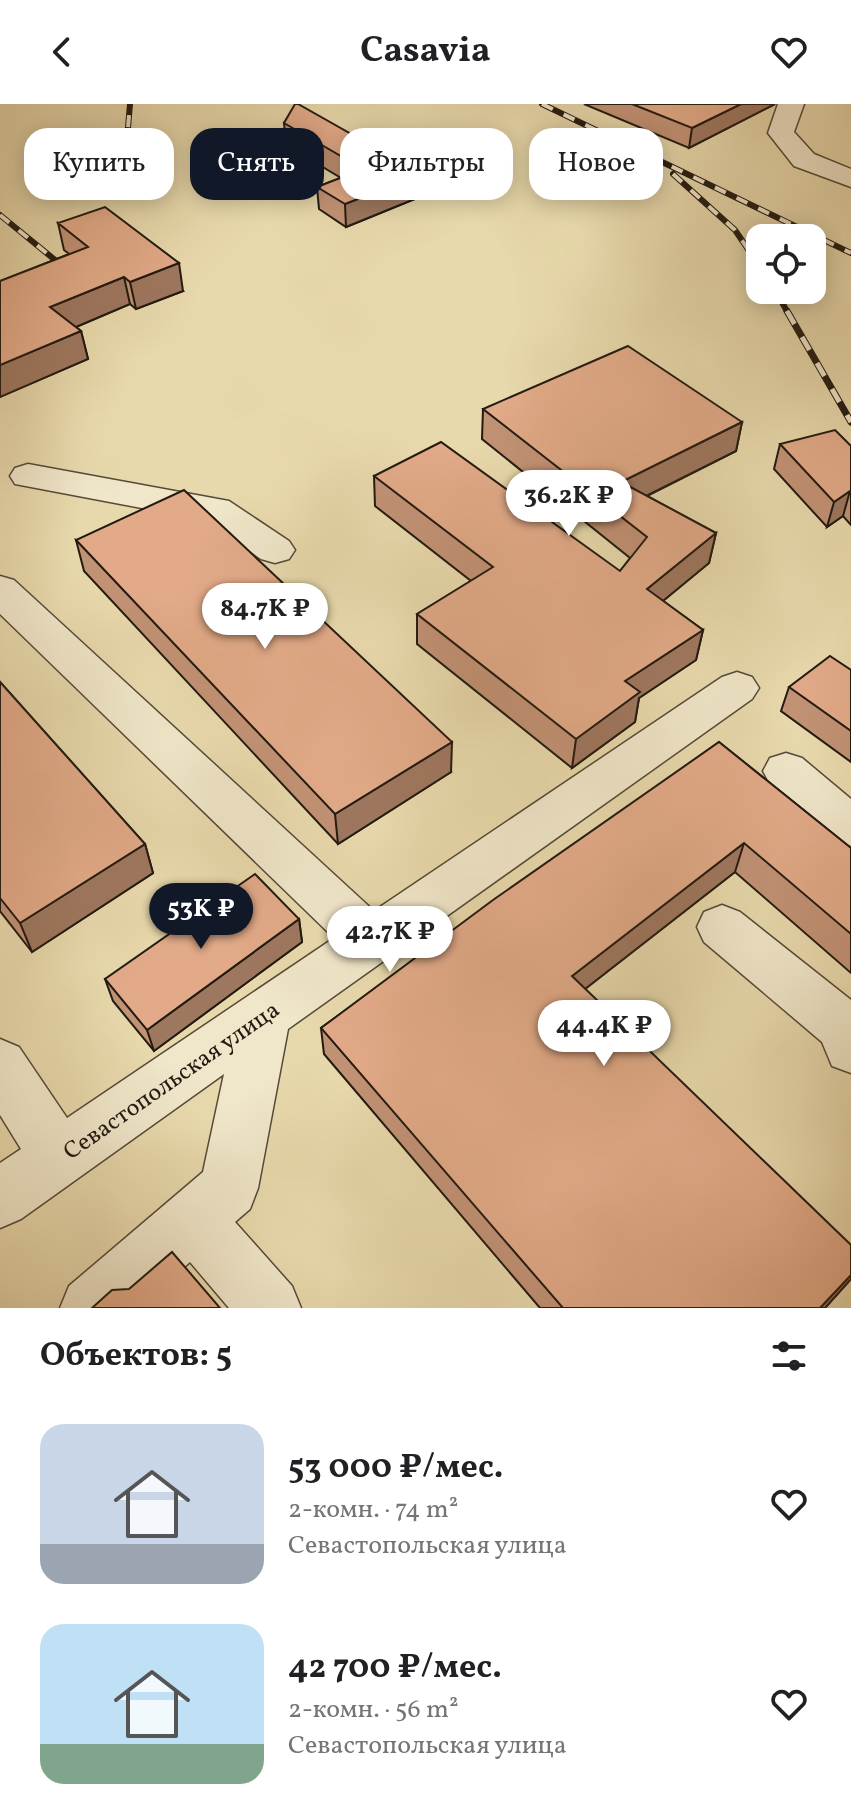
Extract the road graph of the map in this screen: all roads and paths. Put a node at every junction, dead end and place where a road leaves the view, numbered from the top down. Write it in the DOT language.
graph roads {
  1 [pos="791,104"];
  2 [pos="851,179"];
  3 [pos="9,477"];
  4 [pos="275,550"];
  5 [pos="0,590"];
  6 [pos="737,688"];
  7 [pos="786,771"];
  8 [pos="851,827"];
  9 [pos="722,927"];
  10 [pos="372,941"];
  11 [pos="264,1015"];
  12 [pos="851,1048"];
  13 [pos="0,1065"];
  14 [pos="59,1157"];
  15 [pos="0,1198"];
  16 [pos="193,1220"];
  17 [pos="91,1308"];
  18 [pos="270,1308"];
  1 -- 2 [label="street"];
  3 -- 4 [label="street"];
  5 -- 10 [label="street"];
  6 -- 10 [label="street, Севастопольская улица"];
  7 -- 8 [label="street"];
  9 -- 12 [label="street"];
  10 -- 11 [label="street, Севастопольская улица"];
  11 -- 14 [label="street, Севастопольская улица"];
  11 -- 16 [label="street"];
  13 -- 14 [label="street"];
  14 -- 15 [label="street, Севастопольская улица"];
  16 -- 17 [label="street"];
  16 -- 18 [label="street"];
}
